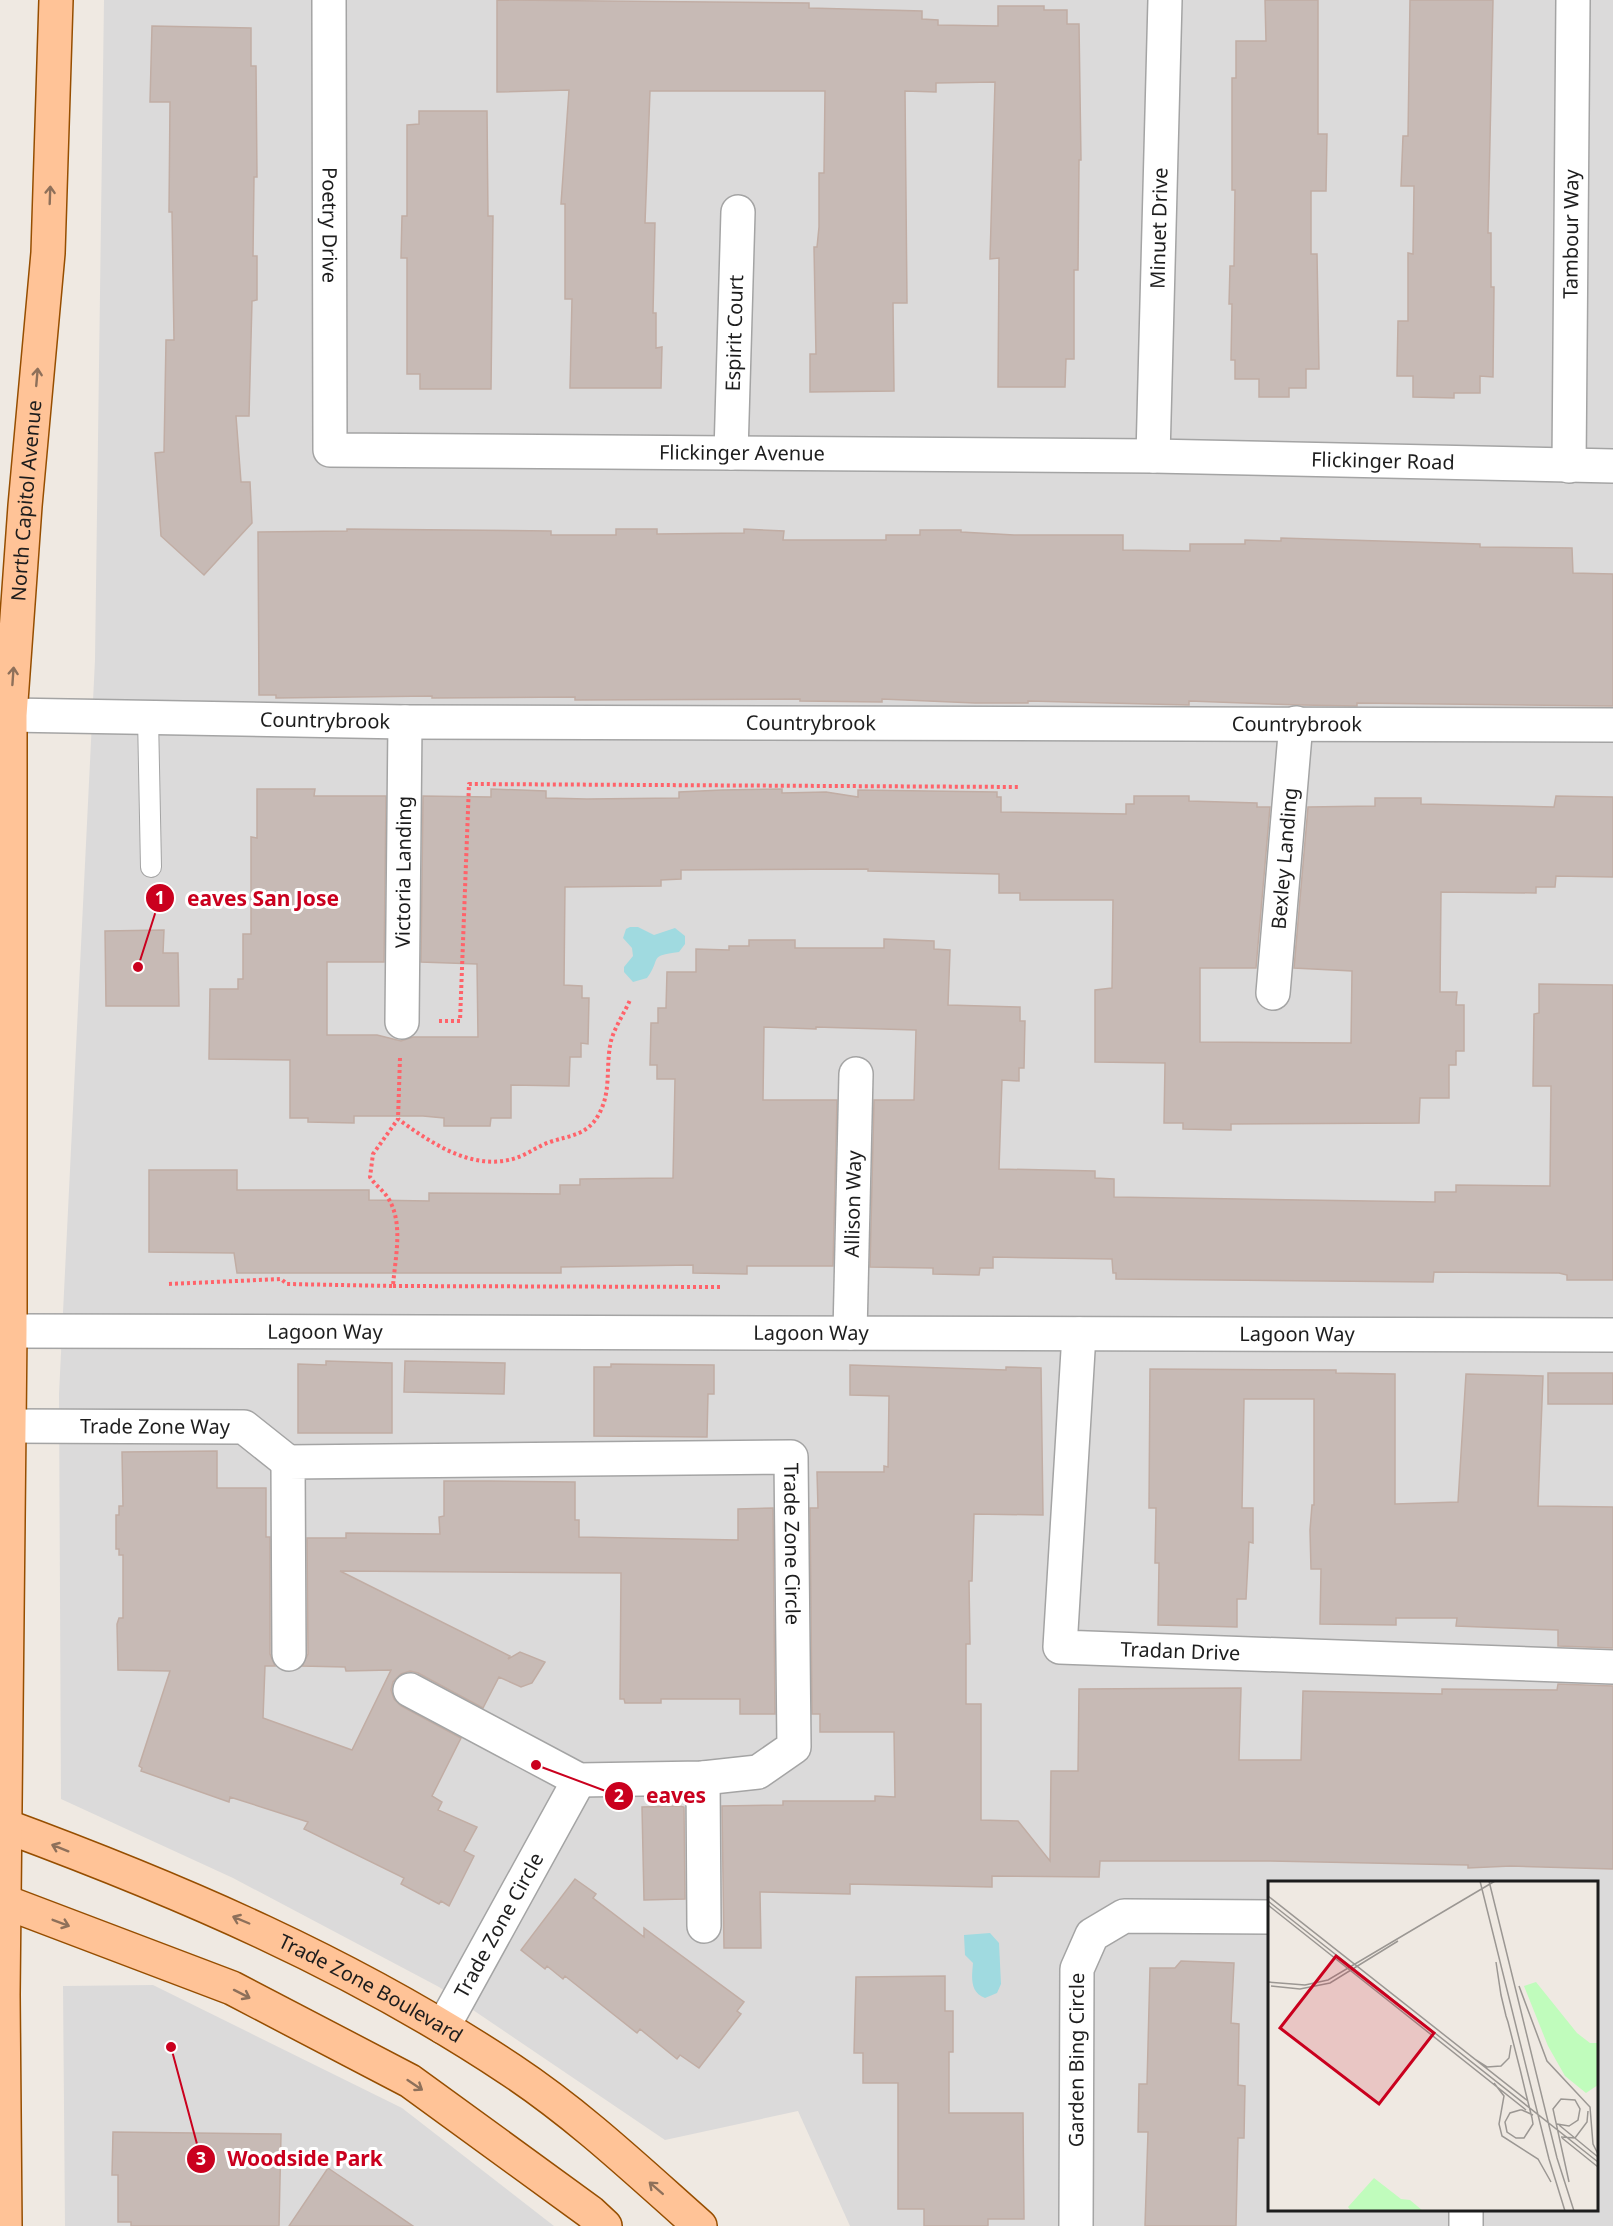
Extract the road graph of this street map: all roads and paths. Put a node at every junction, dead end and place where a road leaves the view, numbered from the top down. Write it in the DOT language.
graph roads {
  1 [pos="56,0"];
  2 [pos="329,0"];
  3 [pos="1165,0"];
  4 [pos="1573,0"];
  5 [pos="738,212"];
  6 [pos="330,450"];
  7 [pos="731,453"];
  8 [pos="1153,456"];
  9 [pos="1569,466"];
  10 [pos="1613,466"];
  11 [pos="10,715"];
  12 [pos="148,717"];
  13 [pos="405,722"];
  14 [pos="1296,723"];
  15 [pos="1613,725"];
  16 [pos="1018,787"];
  17 [pos="150,867"];
  18 [pos="1273,993"];
  19 [pos="630,1000"];
  20 [pos="402,1022"];
  21 [pos="856,1074"];
  22 [pos="398,1119"];
  23 [pos="169,1284"];
  24 [pos="393,1286"];
  25 [pos="720,1287"];
  26 [pos="10,1330"];
  27 [pos="850,1333"];
  28 [pos="1079,1334"];
  29 [pos="1613,1335"];
  30 [pos="9,1426"];
  31 [pos="288,1462"];
  32 [pos="289,1654"];
  33 [pos="1613,1667"];
  34 [pos="410,1690"];
  35 [pos="703,1778"];
  36 [pos="579,1780"];
  37 [pos="3,1825"];
  38 [pos="3,1901"];
  39 [pos="1268,1917"];
  40 [pos="704,1926"];
  41 [pos="443,2027"];
  42 [pos="591,2221"];
  43 [pos="5,2226"];
  44 [pos="700,2226"];
  45 [pos="1076,2226"];
  11 -- 1 [label="main road, North Capitol Avenue, one-way"];
  2 -- 6 [label="street, Poetry Drive"];
  3 -- 8 [label="street, Minuet Drive"];
  4 -- 9 [label="street, Tambour Way"];
  5 -- 7 [label="street, Espirit Court"];
  6 -- 7 [label="street, Flickinger Avenue"];
  7 -- 8 [label="street, Flickinger Avenue"];
  8 -- 9 [label="street, Flickinger Road"];
  9 -- 10 [label="street, Flickinger Road"];
  11 -- 12 [label="street, Countrybrook"];
  11 -- 26 [label="main road, North Capitol Avenue"];
  12 -- 13 [label="street, Countrybrook"];
  12 -- 17 [label="lane"];
  13 -- 14 [label="street, Countrybrook"];
  13 -- 20 [label="street, Victoria Landing"];
  14 -- 15 [label="street, Countrybrook"];
  14 -- 18 [label="street, Bexley Landing"];
  16 -- 20 [label="path"];
  19 -- 22 [label="path"];
  20 -- 22 [label="path"];
  21 -- 27 [label="street, Allison Way"];
  22 -- 24 [label="path"];
  23 -- 24 [label="path"];
  24 -- 25 [label="path"];
  26 -- 27 [label="street, Lagoon Way"];
  26 -- 30 [label="main road, North Capitol Avenue"];
  27 -- 28 [label="street, Lagoon Way"];
  28 -- 29 [label="street, Lagoon Way"];
  28 -- 33 [label="street, Tradan Drive"];
  30 -- 31 [label="street, Trade Zone Way"];
  30 -- 37 [label="main road, North Capitol Avenue"];
  31 -- 32 [label="street"];
  31 -- 35 [label="street, Trade Zone Circle"];
  34 -- 36 [label="street"];
  35 -- 36 [label="street, Trade Zone Circle"];
  35 -- 40 [label="street"];
  36 -- 41 [label="street, Trade Zone Circle"];
  37 -- 38 [label="main road, North Capitol Avenue"];
  41 -- 37 [label="main road, Trade Zone Boulevard, one-way"];
  38 -- 42 [label="main road, one-way"];
  38 -- 43 [label="main road, North Capitol Avenue"];
  39 -- 45 [label="street, Garden Bing Circle"];
  44 -- 41 [label="main road, Trade Zone Boulevard, one-way"];
}
